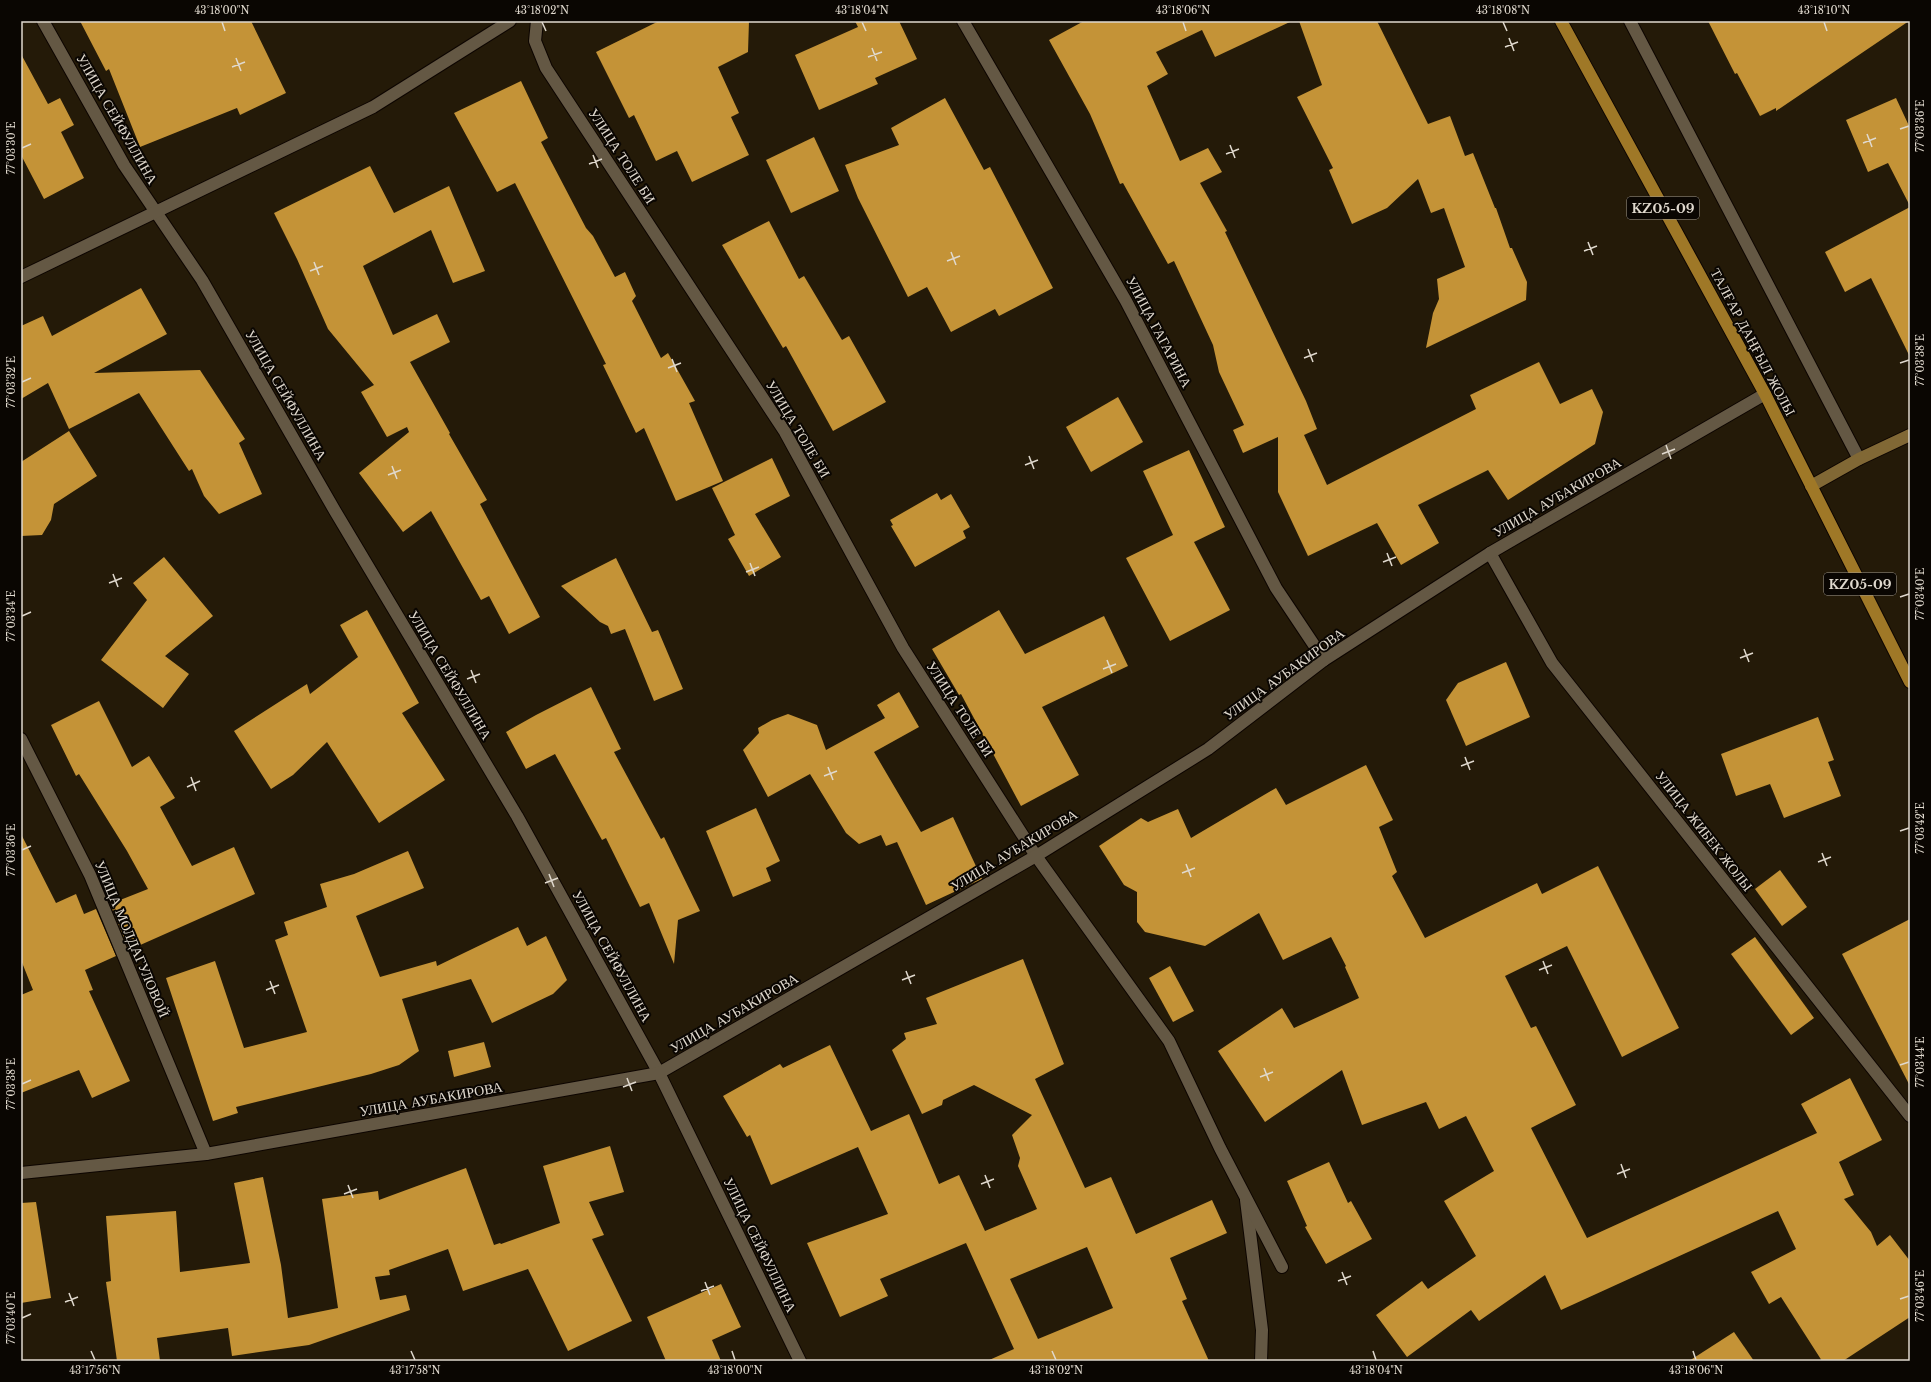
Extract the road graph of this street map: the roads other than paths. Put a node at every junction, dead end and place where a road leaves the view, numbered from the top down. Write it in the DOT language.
graph roads {
  1 [pos="43,21"];
  2 [pos="510,21"];
  3 [pos="537,21"];
  4 [pos="963,21"];
  5 [pos="1561,21"];
  6 [pos="1630,21"];
  7 [pos="155,212"];
  8 [pos="21,277"];
  9 [pos="1765,394"];
  10 [pos="1910,435"];
  11 [pos="1859,459"];
  12 [pos="1811,486"];
  13 [pos="1490,553"];
  14 [pos="1324,660"];
  15 [pos="1910,682"];
  16 [pos="21,739"];
  17 [pos="1036,856"];
  18 [pos="659,1073"];
  19 [pos="1910,1116"];
  20 [pos="206,1154"];
  21 [pos="21,1173"];
  22 [pos="1246,1197"];
  23 [pos="1282,1267"];
  24 [pos="800,1361"];
  25 [pos="1261,1361"];
  1 -- 7 [label="street, УЛИЦА СЕЙФУЛЛИНА"];
  2 -- 7 [label="street"];
  3 -- 17 [label="street, УЛИЦА ТОЛЕ БИ"];
  4 -- 14 [label="street, УЛИЦА ГАГАРИНА"];
  5 -- 9 [label="main road, ТАЛҒАР ДАҢҒЫЛ ЖОЛЫ / KZ05-09"];
  6 -- 11 [label="street"];
  7 -- 8 [label="street"];
  7 -- 18 [label="street, УЛИЦА СЕЙФУЛЛИНА"];
  9 -- 12 [label="main road, ТАЛҒАР ДАҢҒЫЛ ЖОЛЫ / KZ05-09"];
  9 -- 13 [label="street, УЛИЦА АУБАКИРОВА"];
  10 -- 11 [label="street"];
  11 -- 12 [label="street"];
  12 -- 15 [label="main road, ТАЛҒАР ДАҢҒЫЛ ЖОЛЫ / KZ05-09"];
  13 -- 14 [label="street, УЛИЦА АУБАКИРОВА"];
  13 -- 19 [label="street, УЛИЦА ЖИБЕК ЖОЛЫ"];
  14 -- 17 [label="street, УЛИЦА АУБАКИРОВА"];
  16 -- 20 [label="street, УЛИЦА МОЛДАГУЛОВОЙ"];
  17 -- 18 [label="street, УЛИЦА АУБАКИРОВА"];
  17 -- 22 [label="street, УЛИЦА ТОЛЕ БИ"];
  18 -- 20 [label="street, УЛИЦА АУБАКИРОВА"];
  18 -- 24 [label="street, УЛИЦА СЕЙФУЛЛИНА"];
  20 -- 21 [label="street, УЛИЦА АУБАКИРОВА"];
  22 -- 23 [label="street, УЛИЦА ТОЛЕ БИ"];
  22 -- 25 [label="street"];
}
